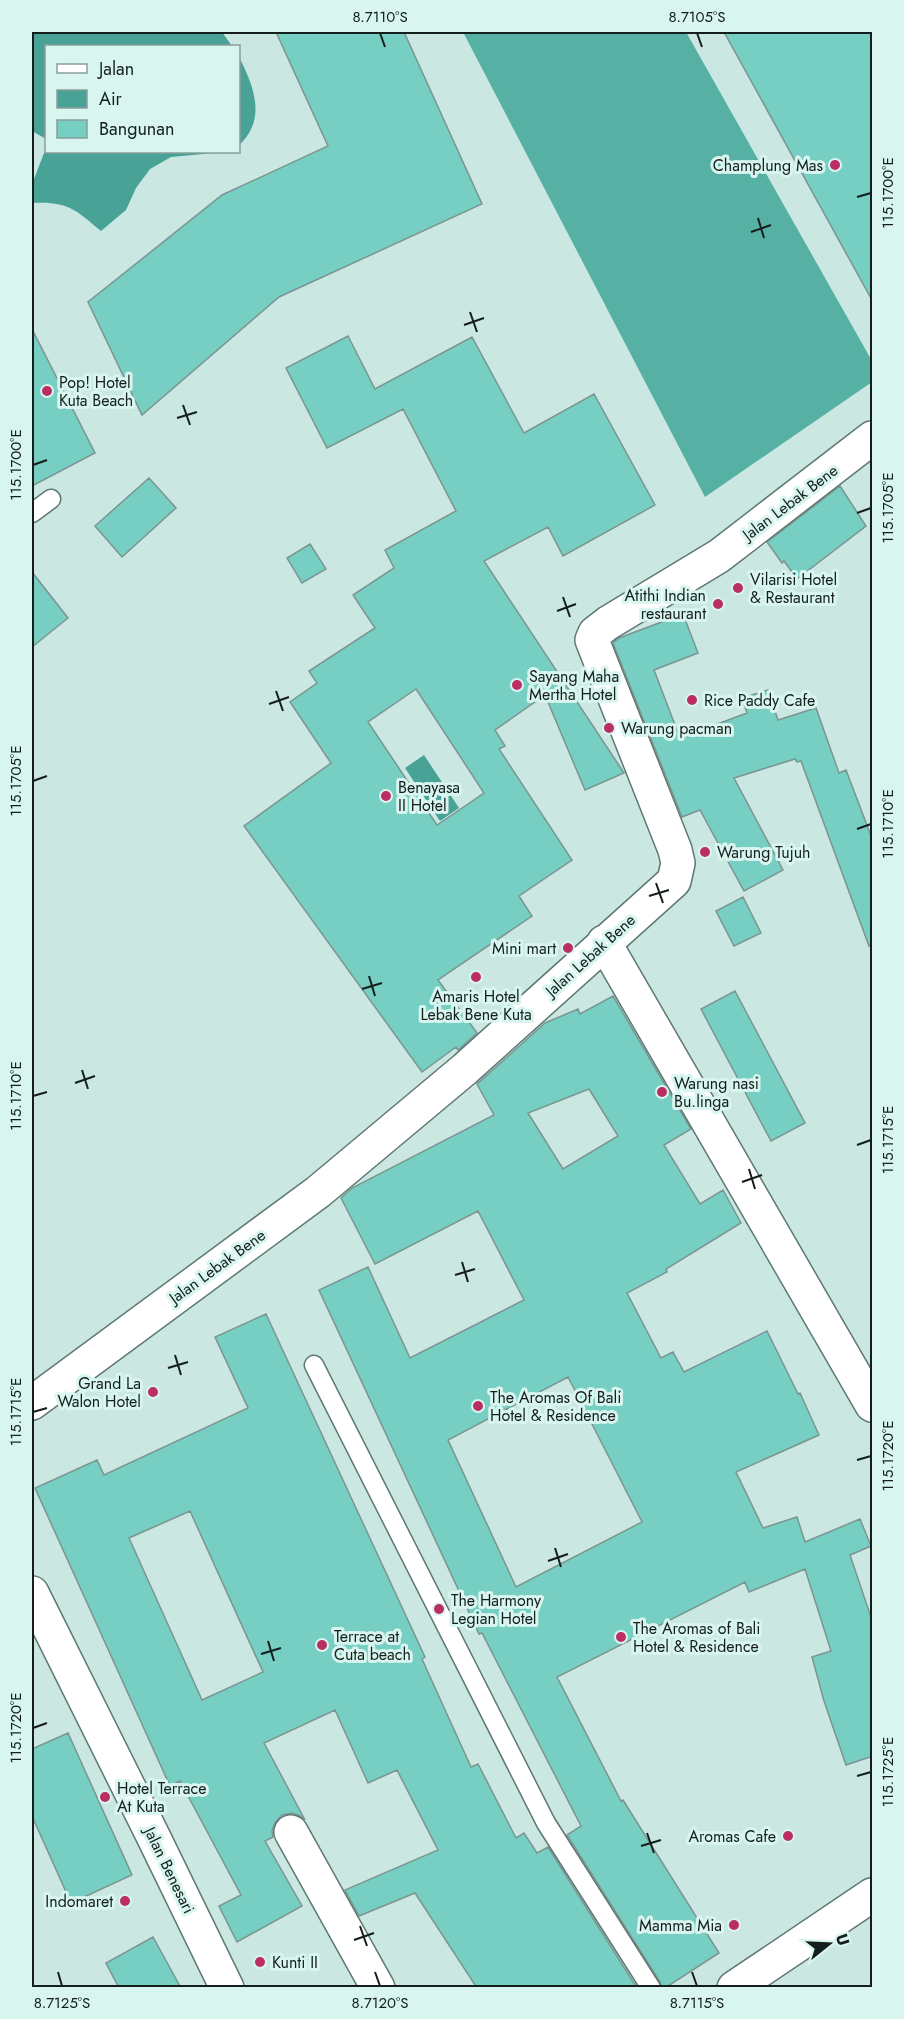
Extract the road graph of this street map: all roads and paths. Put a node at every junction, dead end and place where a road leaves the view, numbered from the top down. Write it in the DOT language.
graph roads {
  1 [pos="873,438"];
  2 [pos="51,500"];
  3 [pos="32,513"];
  4 [pos="604,942"];
  5 [pos="314,1365"];
  6 [pos="32,1403"];
  7 [pos="873,1405"];
  8 [pos="32,1593"];
  9 [pos="291,1832"];
  10 [pos="871,1899"];
  11 [pos="227,1988"];
  12 [pos="378,1988"];
  13 [pos="651,1988"];
  14 [pos="734,1988"];
  1 -- 4 [label="street, Jalan Lebak Bene"];
  2 -- 3 [label="lane"];
  4 -- 6 [label="street, Jalan Lebak Bene"];
  4 -- 7 [label="street"];
  5 -- 13 [label="lane"];
  8 -- 11 [label="street, Jalan Benesari"];
  9 -- 12 [label="street"];
  10 -- 14 [label="street"];
}
